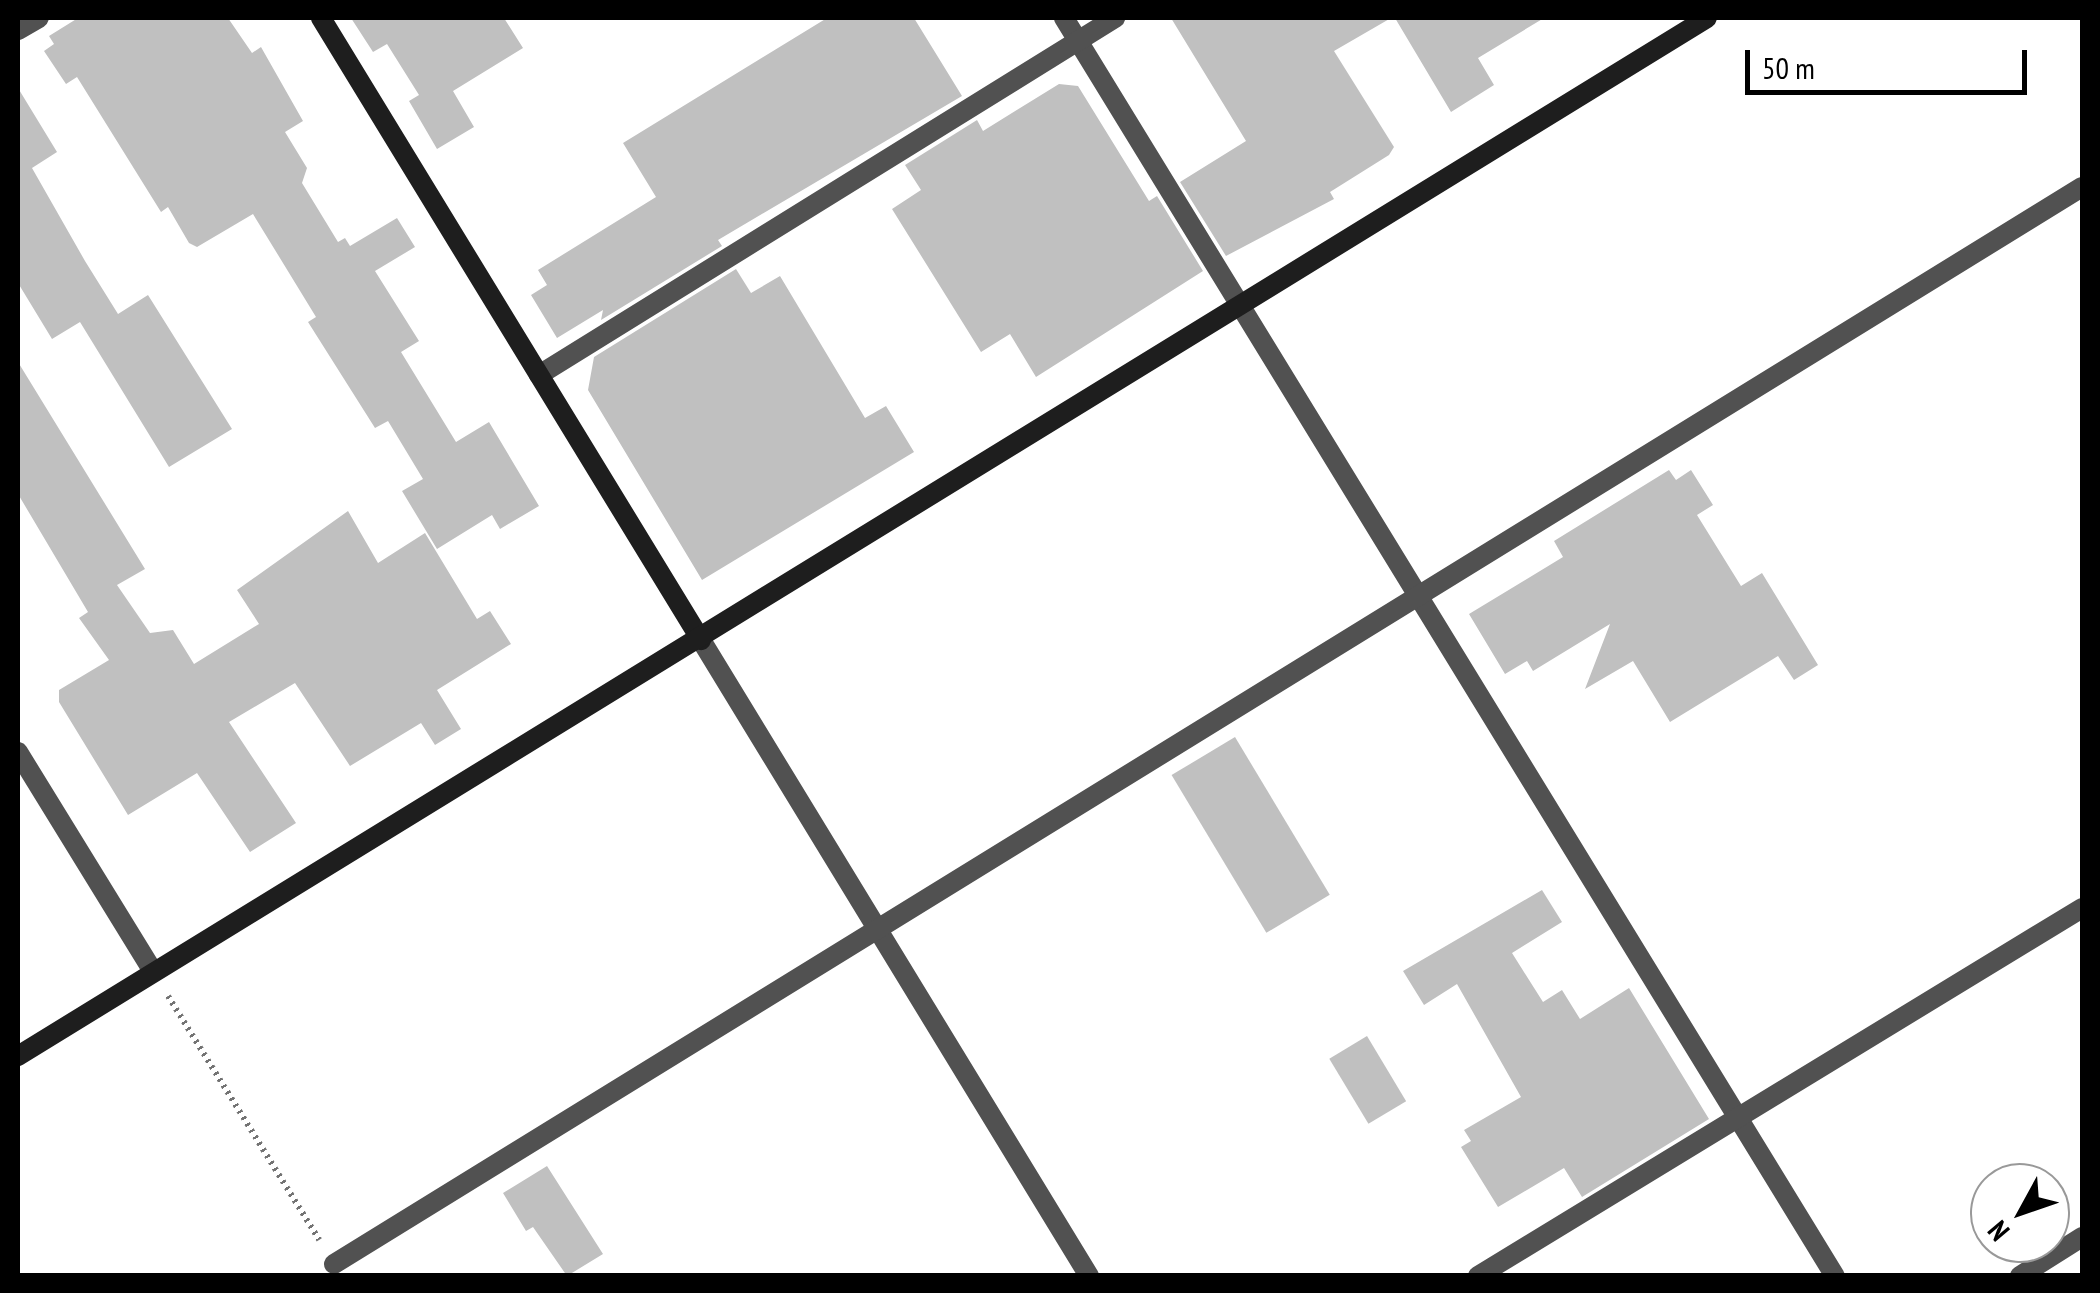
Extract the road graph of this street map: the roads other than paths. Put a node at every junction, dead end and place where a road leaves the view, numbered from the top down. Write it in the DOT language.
graph roads {
  1 [pos="39,18"];
  2 [pos="320,18"];
  3 [pos="1064,18"];
  4 [pos="1115,18"];
  5 [pos="1707,18"];
  6 [pos="18,30"];
  7 [pos="1078,40"];
  8 [pos="2082,187"];
  9 [pos="1242,306"];
  10 [pos="539,375"];
  11 [pos="1418,594"];
  12 [pos="701,640"];
  13 [pos="18,752"];
  14 [pos="2082,908"];
  15 [pos="876,931"];
  16 [pos="152,970"];
  17 [pos="18,1056"];
  18 [pos="1736,1116"];
  19 [pos="2082,1238"];
  20 [pos="334,1264"];
  21 [pos="1089,1276"];
  22 [pos="1478,1276"];
  23 [pos="1835,1276"];
  24 [pos="2020,1276"];
  1 -- 6 [label="street"];
  2 -- 10 [label="street"];
  3 -- 7 [label="street"];
  4 -- 7 [label="street"];
  5 -- 9 [label="street"];
  7 -- 9 [label="street"];
  7 -- 10 [label="street"];
  8 -- 11 [label="street"];
  9 -- 11 [label="street"];
  9 -- 12 [label="street"];
  10 -- 12 [label="street"];
  11 -- 15 [label="street"];
  11 -- 18 [label="street"];
  12 -- 15 [label="street"];
  12 -- 16 [label="street"];
  13 -- 16 [label="street"];
  14 -- 18 [label="street"];
  15 -- 20 [label="street"];
  15 -- 21 [label="street"];
  16 -- 17 [label="street"];
  18 -- 22 [label="street"];
  18 -- 23 [label="street"];
  19 -- 24 [label="street"];
}
